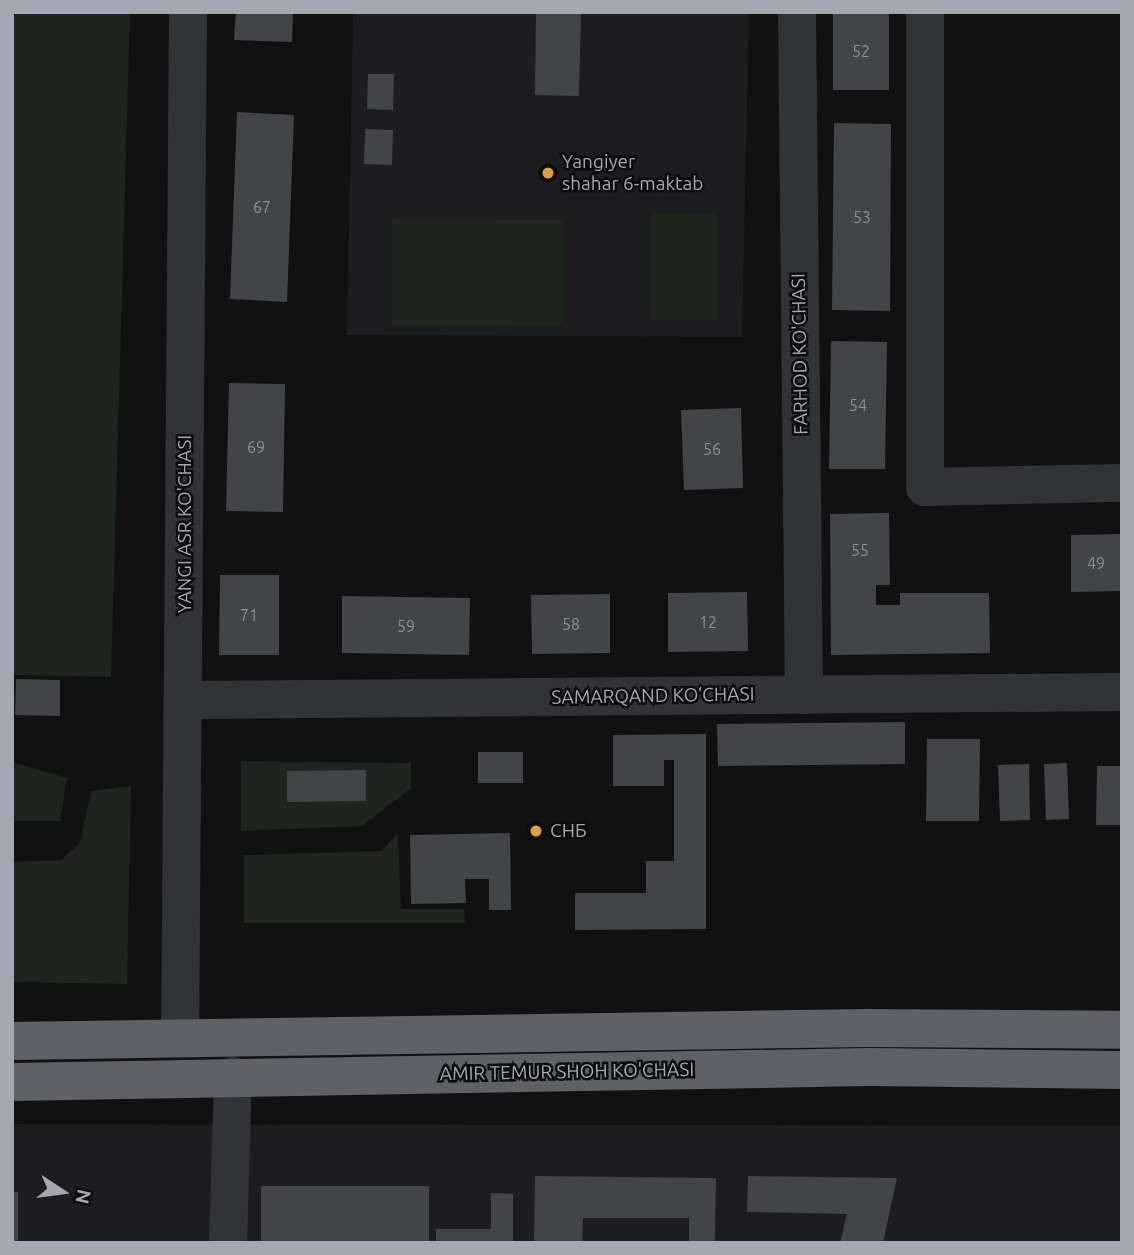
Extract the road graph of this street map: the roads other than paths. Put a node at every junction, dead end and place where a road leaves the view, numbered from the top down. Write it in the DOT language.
graph roads {
  1 [pos="188,12"];
  2 [pos="797,12"];
  3 [pos="925,12"];
  4 [pos="1122,483"];
  5 [pos="1122,692"];
  6 [pos="804,695"];
  7 [pos="184,700"];
  8 [pos="1122,1030"];
  9 [pos="180,1037"];
  10 [pos="12,1041"];
  11 [pos="1122,1070"];
  12 [pos="233,1076"];
  13 [pos="12,1082"];
  14 [pos="228,1243"];
  1 -- 7 [label="street, YANGI ASR KO'CHASI"];
  2 -- 6 [label="street, FARHOD KO'CHASI"];
  3 -- 4 [label="street"];
  5 -- 6 [label="street, SAMARQAND KO‘CHASI"];
  6 -- 7 [label="street, SAMARQAND KO‘CHASI"];
  7 -- 9 [label="street, YANGI ASR KO'CHASI"];
  8 -- 9 [label="highway, AMIR TEMUR SHOH KO'CHASI"];
  9 -- 10 [label="highway, AMIR TEMUR SHOH KO'CHASI"];
  11 -- 12 [label="highway, AMIR TEMUR SHOH KO'CHASI"];
  12 -- 13 [label="highway, AMIR TEMUR SHOH KO'CHASI"];
  12 -- 14 [label="street"];
}
